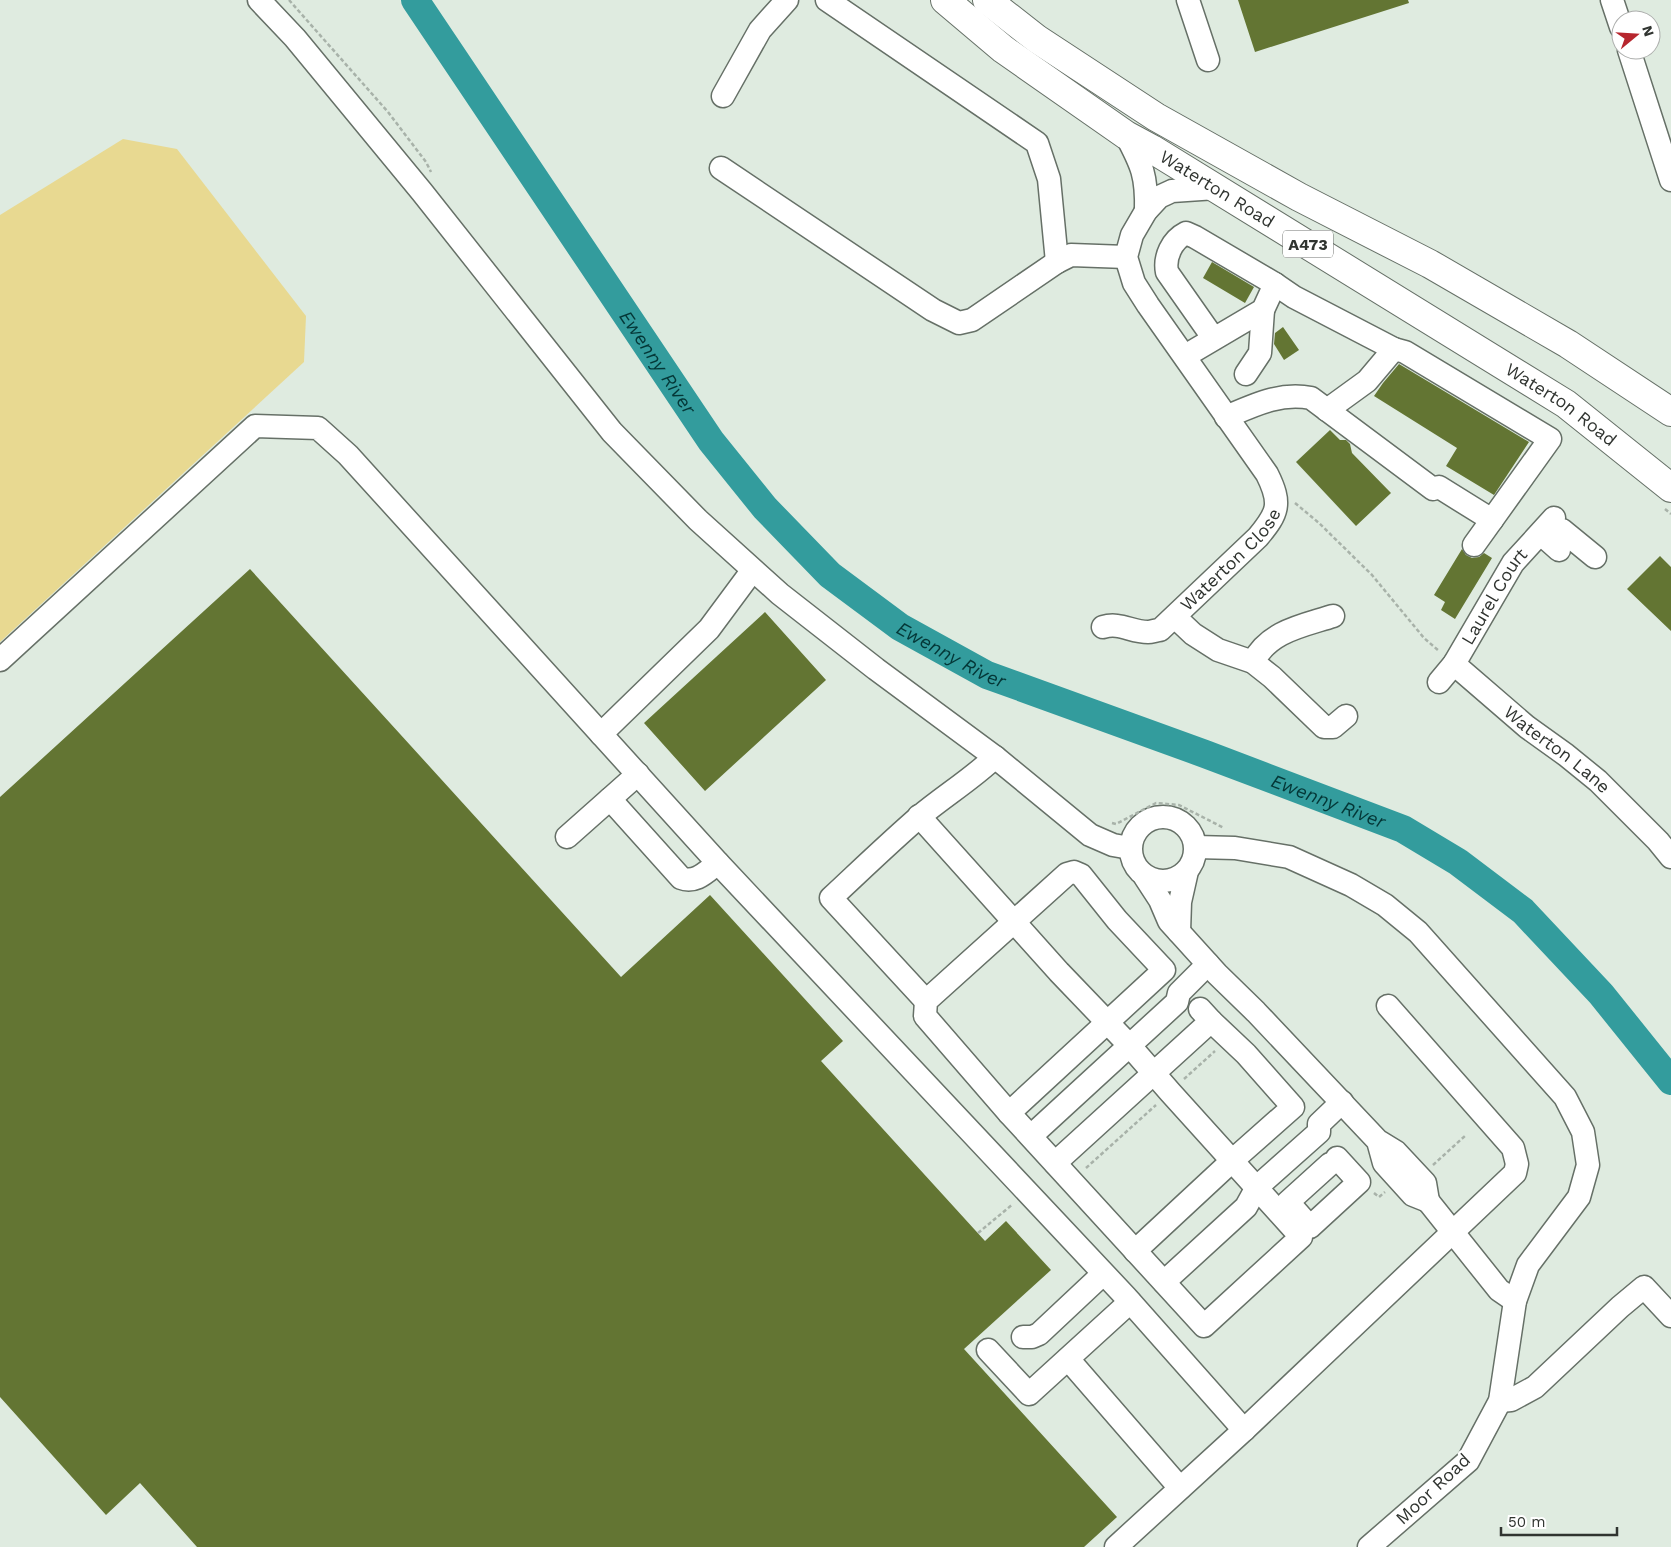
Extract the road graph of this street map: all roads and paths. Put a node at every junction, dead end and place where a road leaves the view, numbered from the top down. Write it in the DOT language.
graph roads {
  1 [pos="259,0"];
  2 [pos="289,0"];
  3 [pos="786,0"];
  4 [pos="827,0"];
  5 [pos="944,0"];
  6 [pos="987,0"];
  7 [pos="1188,0"];
  8 [pos="1208,60"];
  9 [pos="1632,60"];
  10 [pos="723,96"];
  11 [pos="1126,135"];
  12 [pos="721,168"];
  13 [pos="435,178"];
  14 [pos="1671,180"];
  15 [pos="1216,188"];
  16 [pos="1146,211"];
  17 [pos="1126,257"];
  18 [pos="1057,262"];
  19 [pos="1275,284"];
  20 [pos="1262,310"];
  21 [pos="1214,338"];
  22 [pos="1394,349"];
  23 [pos="1184,356"];
  24 [pos="1246,374"];
  25 [pos="1327,410"];
  26 [pos="1671,412"];
  27 [pos="1226,416"];
  28 [pos="1671,488"];
  29 [pos="1277,500"];
  30 [pos="1492,520"];
  31 [pos="1547,526"];
  32 [pos="1474,545"];
  33 [pos="1559,550"];
  34 [pos="1595,557"];
  35 [pos="752,571"];
  36 [pos="1333,616"];
  37 [pos="1168,623"];
  38 [pos="1102,627"];
  39 [pos="0,660"];
  40 [pos="1254,662"];
  41 [pos="1454,664"];
  42 [pos="1439,682"];
  43 [pos="1346,716"];
  44 [pos="601,734"];
  45 [pos="995,757"];
  46 [pos="638,774"];
  47 [pos="610,799"];
  48 [pos="919,816"];
  49 [pos="1106,823"];
  50 [pos="1230,831"];
  51 [pos="566,837"];
  52 [pos="1196,847"];
  53 [pos="1130,848"];
  54 [pos="1671,857"];
  55 [pos="718,863"];
  56 [pos="1187,872"];
  57 [pos="1146,877"];
  58 [pos="1014,921"];
  59 [pos="1179,932"];
  60 [pos="1213,969"];
  61 [pos="926,1001"];
  62 [pos="1388,1006"];
  63 [pos="1106,1022"];
  64 [pos="1130,1046"];
  65 [pos="1154,1073"];
  66 [pos="1346,1107"];
  67 [pos="1009,1113"];
  68 [pos="1031,1136"];
  69 [pos="1314,1136"];
  70 [pos="1233,1160"];
  71 [pos="1334,1161"];
  72 [pos="1055,1163"];
  73 [pos="1258,1187"];
  74 [pos="1453,1233"];
  75 [pos="1135,1251"];
  76 [pos="1104,1274"];
  77 [pos="1164,1282"];
  78 [pos="1516,1301"];
  79 [pos="1130,1302"];
  80 [pos="1671,1316"];
  81 [pos="1024,1337"];
  82 [pos="988,1350"];
  83 [pos="1068,1358"];
  84 [pos="1500,1401"];
  85 [pos="1244,1430"];
  86 [pos="1180,1488"];
  87 [pos="1116,1547"];
  88 [pos="1369,1547"];
  1 -- 35 [label="street"];
  2 -- 13 [label="path"];
  3 -- 10 [label="street"];
  4 -- 18 [label="street"];
  5 -- 11 [label="main road, Waterton Road / A473"];
  6 -- 26 [label="main road, Waterton Road / A473"];
  7 -- 8 [label="street"];
  9 -- 14 [label="street"];
  11 -- 15 [label="main road, Waterton Road / A473"];
  11 -- 16 [label="street"];
  12 -- 18 [label="street"];
  15 -- 16 [label="street"];
  15 -- 28 [label="main road, Waterton Road / A473"];
  16 -- 17 [label="street"];
  17 -- 18 [label="street"];
  17 -- 23 [label="street"];
  19 -- 20 [label="street"];
  19 -- 21 [label="street"];
  19 -- 22 [label="street"];
  20 -- 21 [label="street"];
  20 -- 24 [label="street"];
  21 -- 23 [label="street"];
  22 -- 25 [label="street"];
  22 -- 30 [label="street"];
  23 -- 27 [label="street"];
  25 -- 27 [label="street"];
  25 -- 30 [label="street"];
  27 -- 29 [label="street"];
  29 -- 37 [label="street, Waterton Close"];
  29 -- 41 [label="path"];
  30 -- 32 [label="street"];
  31 -- 33 [label="street, Laurel Court"];
  31 -- 34 [label="street"];
  31 -- 41 [label="street, Laurel Court"];
  35 -- 44 [label="street"];
  35 -- 45 [label="street"];
  36 -- 40 [label="street"];
  37 -- 38 [label="street"];
  37 -- 40 [label="street, Waterton Close"];
  39 -- 44 [label="street"];
  40 -- 43 [label="street, Waterton Close"];
  41 -- 42 [label="street"];
  41 -- 54 [label="street, Waterton Lane"];
  44 -- 46 [label="street"];
  45 -- 48 [label="street"];
  45 -- 53 [label="street"];
  46 -- 47 [label="street"];
  46 -- 55 [label="street"];
  47 -- 51 [label="street"];
  47 -- 55 [label="street"];
  48 -- 58 [label="street"];
  48 -- 61 [label="street"];
  49 -- 50 [label="path"];
  52 -- 53 [label="street"];
  52 -- 56 [label="street"];
  52 -- 78 [label="street, Moor Road"];
  53 -- 57 [label="street"];
  55 -- 76 [label="street"];
  56 -- 57 [label="street"];
  56 -- 59 [label="street"];
  57 -- 59 [label="street"];
  58 -- 61 [label="street"];
  58 -- 63 [label="street"];
  58 -- 63 [label="street"];
  59 -- 60 [label="street"];
  60 -- 64 [label="street"];
  60 -- 66 [label="street"];
  61 -- 67 [label="street"];
  62 -- 74 [label="street"];
  63 -- 64 [label="street"];
  63 -- 67 [label="street"];
  64 -- 65 [label="street"];
  64 -- 68 [label="street"];
  65 -- 70 [label="street"];
  65 -- 70 [label="street"];
  65 -- 72 [label="street"];
  66 -- 69 [label="street"];
  66 -- 74 [label="street"];
  67 -- 68 [label="street"];
  68 -- 72 [label="street"];
  69 -- 71 [label="street"];
  69 -- 73 [label="street"];
  70 -- 73 [label="street"];
  70 -- 75 [label="street"];
  72 -- 75 [label="street"];
  73 -- 77 [label="street"];
  73 -- 77 [label="street"];
  74 -- 78 [label="street"];
  74 -- 85 [label="street"];
  75 -- 77 [label="street"];
  76 -- 79 [label="street"];
  76 -- 81 [label="street"];
  78 -- 84 [label="street, Moor Road"];
  79 -- 83 [label="street"];
  79 -- 85 [label="street"];
  80 -- 84 [label="street"];
  82 -- 83 [label="street"];
  83 -- 86 [label="street"];
  84 -- 88 [label="street, Moor Road"];
  85 -- 86 [label="street"];
  86 -- 87 [label="street"];
}
